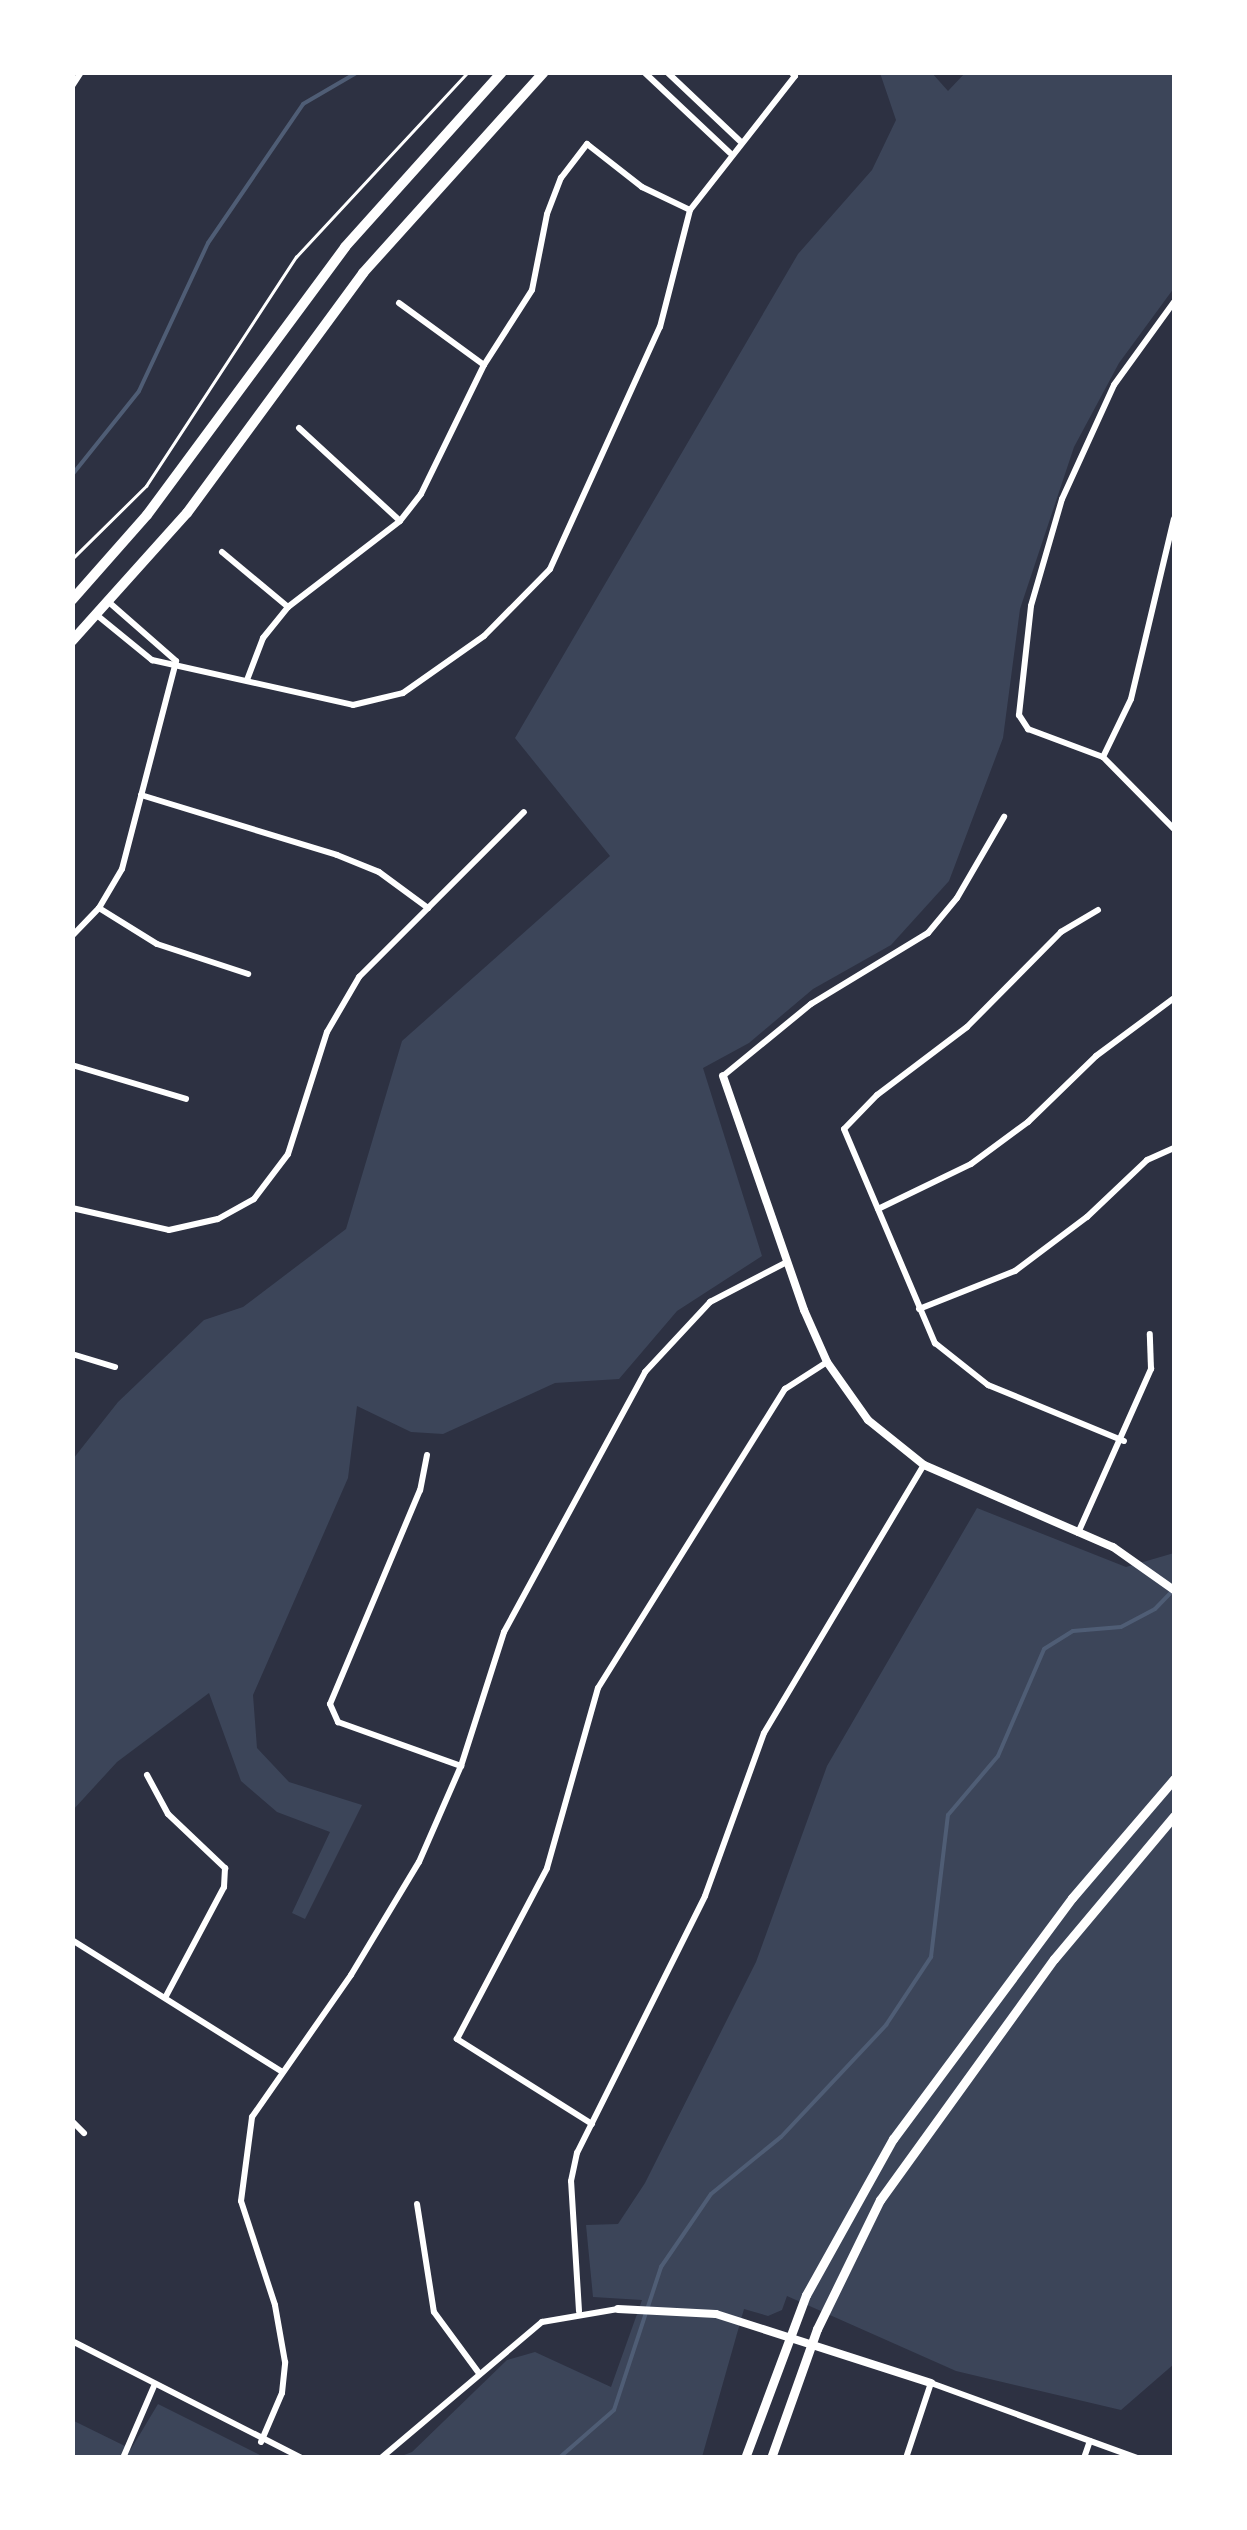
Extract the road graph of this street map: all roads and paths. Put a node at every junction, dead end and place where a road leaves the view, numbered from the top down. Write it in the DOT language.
graph roads {
  1 [pos="81,72"];
  2 [pos="468,72"];
  3 [pos="502,72"];
  4 [pos="544,72"];
  5 [pos="644,72"];
  6 [pos="667,72"];
  7 [pos="793,74"];
  8 [pos="72,86"];
  9 [pos="704,106"];
  10 [pos="693,117"];
  11 [pos="740,141"];
  12 [pos="730,153"];
  13 [pos="690,210"];
  14 [pos="1174,302"];
  15 [pos="399,303"];
  16 [pos="484,364"];
  17 [pos="299,428"];
  18 [pos="1174,518"];
  19 [pos="400,521"];
  20 [pos="222,552"];
  21 [pos="72,559"];
  22 [pos="72,600"];
  23 [pos="111,604"];
  24 [pos="288,608"];
  25 [pos="98,616"];
  26 [pos="147,633"];
  27 [pos="72,641"];
  28 [pos="136,648"];
  29 [pos="176,661"];
  30 [pos="247,680"];
  31 [pos="72,724"];
  32 [pos="72,741"];
  33 [pos="1103,757"];
  34 [pos="141,795"];
  35 [pos="524,812"];
  36 [pos="1004,817"];
  37 [pos="1174,829"];
  38 [pos="100,908"];
  39 [pos="428,908"];
  40 [pos="1098,910"];
  41 [pos="72,936"];
  42 [pos="248,974"];
  43 [pos="1174,998"];
  44 [pos="72,1065"];
  45 [pos="723,1076"];
  46 [pos="186,1098"];
  47 [pos="1174,1148"];
  48 [pos="72,1208"];
  49 [pos="878,1209"];
  50 [pos="787,1262"];
  51 [pos="918,1309"];
  52 [pos="1150,1334"];
  53 [pos="72,1354"];
  54 [pos="827,1362"];
  55 [pos="116,1368"];
  56 [pos="1124,1441"];
  57 [pos="426,1455"];
  58 [pos="924,1465"];
  59 [pos="1078,1533"];
  60 [pos="1174,1590"];
  61 [pos="461,1766"];
  62 [pos="147,1775"];
  63 [pos="1174,1780"];
  64 [pos="1174,1816"];
  65 [pos="72,1940"];
  66 [pos="166,1996"];
  67 [pos="281,2070"];
  68 [pos="72,2121"];
  69 [pos="592,2124"];
  70 [pos="84,2133"];
  71 [pos="418,2204"];
  72 [pos="618,2309"];
  73 [pos="579,2311"];
  74 [pos="790,2339"];
  75 [pos="72,2341"];
  76 [pos="810,2347"];
  77 [pos="478,2372"];
  78 [pos="931,2382"];
  79 [pos="154,2386"];
  80 [pos="1090,2441"];
  81 [pos="261,2442"];
  82 [pos="123,2458"];
  83 [pos="302,2458"];
  84 [pos="381,2458"];
  85 [pos="745,2458"];
  86 [pos="771,2458"];
  87 [pos="906,2458"];
  88 [pos="1084,2458"];
  89 [pos="1138,2458"];
  1 -- 8 [label="street"];
  2 -- 21 [label="path"];
  3 -- 22 [label="main road"];
  4 -- 23 [label="main road"];
  5 -- 10 [label="street"];
  6 -- 9 [label="street"];
  7 -- 11 [label="street"];
  9 -- 10 [label="street"];
  9 -- 11 [label="street"];
  10 -- 12 [label="street"];
  11 -- 12 [label="street"];
  12 -- 13 [label="street"];
  13 -- 16 [label="street"];
  13 -- 30 [label="street"];
  14 -- 33 [label="street"];
  15 -- 16 [label="street"];
  16 -- 19 [label="street"];
  17 -- 19 [label="street"];
  18 -- 33 [label="street"];
  19 -- 24 [label="street"];
  20 -- 24 [label="street"];
  23 -- 25 [label="main road"];
  23 -- 26 [label="street"];
  24 -- 30 [label="street"];
  25 -- 27 [label="main road"];
  25 -- 28 [label="street"];
  26 -- 28 [label="street"];
  26 -- 29 [label="street"];
  28 -- 29 [label="street"];
  29 -- 30 [label="street"];
  29 -- 34 [label="street"];
  31 -- 32 [label="path"];
  33 -- 37 [label="street"];
  34 -- 38 [label="street"];
  34 -- 39 [label="street"];
  35 -- 39 [label="street"];
  36 -- 45 [label="street"];
  38 -- 41 [label="street"];
  38 -- 42 [label="street"];
  39 -- 48 [label="street"];
  40 -- 49 [label="street"];
  43 -- 49 [label="street"];
  44 -- 46 [label="street"];
  45 -- 50 [label="street"];
  47 -- 51 [label="street"];
  49 -- 51 [label="street"];
  50 -- 54 [label="street"];
  50 -- 61 [label="street"];
  51 -- 56 [label="street"];
  52 -- 56 [label="street"];
  53 -- 55 [label="street"];
  54 -- 58 [label="street"];
  54 -- 69 [label="street"];
  56 -- 59 [label="street"];
  57 -- 61 [label="street"];
  58 -- 59 [label="street"];
  58 -- 69 [label="street"];
  59 -- 60 [label="street"];
  61 -- 67 [label="street"];
  62 -- 66 [label="street"];
  63 -- 74 [label="main road"];
  64 -- 76 [label="main road"];
  65 -- 66 [label="street"];
  66 -- 67 [label="street"];
  67 -- 81 [label="street"];
  68 -- 70 [label="street"];
  69 -- 73 [label="street"];
  71 -- 77 [label="street"];
  72 -- 73 [label="street"];
  72 -- 74 [label="street"];
  73 -- 77 [label="street"];
  74 -- 76 [label="street"];
  74 -- 85 [label="main road"];
  75 -- 79 [label="street"];
  76 -- 78 [label="street"];
  76 -- 86 [label="main road"];
  77 -- 84 [label="street"];
  78 -- 80 [label="street"];
  78 -- 87 [label="street"];
  79 -- 81 [label="street"];
  79 -- 82 [label="street"];
  80 -- 88 [label="street"];
  80 -- 89 [label="street"];
  81 -- 83 [label="street"];
}
